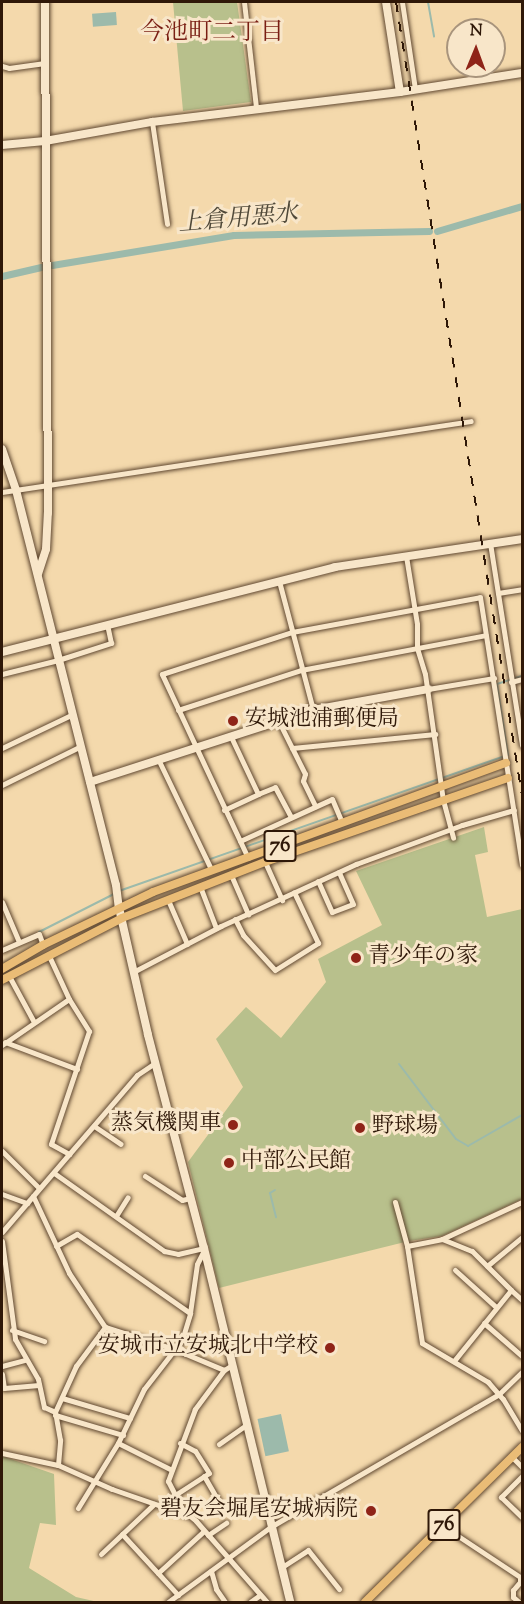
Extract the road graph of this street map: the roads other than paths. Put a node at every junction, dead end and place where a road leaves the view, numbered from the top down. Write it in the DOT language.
graph roads {
  1 [pos="45,2"];
  2 [pos="244,2"];
  3 [pos="386,2"];
  4 [pos="402,2"];
  5 [pos="45,63"];
  6 [pos="2,66"];
  7 [pos="522,73"];
  8 [pos="416,89"];
  9 [pos="400,92"];
  10 [pos="256,108"];
  11 [pos="152,122"];
  12 [pos="45,141"];
  13 [pos="2,145"];
  14 [pos="167,224"];
  15 [pos="471,421"];
  16 [pos="2,449"];
  17 [pos="48,484"];
  18 [pos="16,490"];
  19 [pos="2,492"];
  20 [pos="522,539"];
  21 [pos="490,543"];
  22 [pos="406,556"];
  23 [pos="38,575"];
  24 [pos="279,581"];
  25 [pos="522,589"];
  26 [pos="498,593"];
  27 [pos="415,608"];
  28 [pos="107,624"];
  29 [pos="291,632"];
  30 [pos="486,635"];
  31 [pos="52,638"];
  32 [pos="417,648"];
  33 [pos="2,652"];
  34 [pos="58,660"];
  35 [pos="301,670"];
  36 [pos="2,674"];
  37 [pos="494,678"];
  38 [pos="522,679"];
  39 [pos="512,682"];
  40 [pos="428,689"];
  41 [pos="178,710"];
  42 [pos="313,710"];
  43 [pos="71,715"];
  44 [pos="279,722"];
  45 [pos="435,734"];
  46 [pos="231,737"];
  47 [pos="522,745"];
  48 [pos="2,747"];
  49 [pos="79,747"];
  50 [pos="196,748"];
  51 [pos="292,748"];
  52 [pos="159,761"];
  53 [pos="506,763"];
  54 [pos="508,778"];
  55 [pos="90,782"];
  56 [pos="2,785"];
  57 [pos="442,787"];
  58 [pos="258,794"];
  59 [pos="443,800"];
  60 [pos="315,806"];
  61 [pos="224,810"];
  62 [pos="514,810"];
  63 [pos="291,817"];
  64 [pos="342,822"];
  65 [pos="448,830"];
  66 [pos="453,838"];
  67 [pos="240,841"];
  68 [pos="248,858"];
  69 [pos="265,862"];
  70 [pos="522,865"];
  71 [pos="212,869"];
  72 [pos="339,872"];
  73 [pos="231,875"];
  74 [pos="318,881"];
  75 [pos="201,889"];
  76 [pos="294,892"];
  77 [pos="168,900"];
  78 [pos="282,900"];
  79 [pos="2,902"];
  80 [pos="119,908"];
  81 [pos="248,914"];
  82 [pos="122,918"];
  83 [pos="235,919"];
  84 [pos="216,928"];
  85 [pos="19,942"];
  86 [pos="187,944"];
  87 [pos="43,945"];
  88 [pos="2,950"];
  89 [pos="49,956"];
  90 [pos="2,969"];
  91 [pos="135,971"];
  92 [pos="5,978"];
  93 [pos="69,999"];
  94 [pos="34,1022"];
  95 [pos="3,1044"];
  96 [pos="155,1062"];
  97 [pos="76,1069"];
  98 [pos="94,1126"];
  99 [pos="121,1144"];
  100 [pos="2,1151"];
  101 [pos="69,1154"];
  102 [pos="54,1173"];
  103 [pos="145,1176"];
  104 [pos="39,1188"];
  105 [pos="2,1194"];
  106 [pos="33,1196"];
  107 [pos="128,1197"];
  108 [pos="190,1198"];
  109 [pos="395,1202"];
  110 [pos="522,1202"];
  111 [pos="27,1203"];
  112 [pos="116,1216"];
  113 [pos="2,1232"];
  114 [pos="522,1237"];
  115 [pos="442,1239"];
  116 [pos="2,1241"];
  117 [pos="57,1246"];
  118 [pos="407,1246"];
  119 [pos="204,1248"];
  120 [pos="487,1266"];
  121 [pos="455,1270"];
  122 [pos="511,1290"];
  123 [pos="522,1300"];
  124 [pos="496,1307"];
  125 [pos="190,1312"];
  126 [pos="484,1323"];
  127 [pos="105,1327"];
  128 [pos="12,1330"];
  129 [pos="44,1341"];
  130 [pos="174,1349"];
  131 [pos="522,1356"];
  132 [pos="24,1360"];
  133 [pos="454,1361"];
  134 [pos="232,1365"];
  135 [pos="2,1366"];
  136 [pos="224,1370"];
  137 [pos="522,1372"];
  138 [pos="2,1374"];
  139 [pos="39,1385"];
  140 [pos="499,1394"];
  141 [pos="62,1398"];
  142 [pos="55,1414"];
  143 [pos="130,1418"];
  144 [pos="246,1425"];
  145 [pos="522,1431"];
  146 [pos="123,1435"];
  147 [pos="118,1443"];
  148 [pos="180,1443"];
  149 [pos="219,1444"];
  150 [pos="522,1447"];
  151 [pos="2,1453"];
  152 [pos="512,1457"];
  153 [pos="58,1465"];
  154 [pos="522,1467"];
  155 [pos="170,1469"];
  156 [pos="204,1476"];
  157 [pos="522,1476"];
  158 [pos="96,1482"];
  159 [pos="175,1495"];
  160 [pos="219,1502"];
  161 [pos="154,1504"];
  162 [pos="78,1508"];
  163 [pos="188,1515"];
  164 [pos="522,1517"];
  165 [pos="226,1523"];
  166 [pos="272,1526"];
  167 [pos="443,1526"];
  168 [pos="206,1533"];
  169 [pos="122,1534"];
  170 [pos="101,1554"];
  171 [pos="228,1559"];
  172 [pos="282,1567"];
  173 [pos="211,1571"];
  174 [pos="158,1573"];
  175 [pos="339,1589"];
  176 [pos="260,1595"];
  177 [pos="177,1598"];
  178 [pos="168,1602"];
  179 [pos="225,1602"];
  180 [pos="250,1602"];
  181 [pos="267,1602"];
  182 [pos="290,1602"];
  183 [pos="365,1602"];
  184 [pos="519,1602"];
  1 -- 5 [label="street"];
  2 -- 10 [label="street"];
  3 -- 9 [label="street"];
  4 -- 8 [label="street"];
  5 -- 6 [label="street"];
  5 -- 12 [label="street"];
  7 -- 8 [label="street"];
  8 -- 9 [label="street"];
  9 -- 10 [label="street"];
  10 -- 11 [label="street"];
  11 -- 12 [label="street"];
  11 -- 14 [label="street"];
  12 -- 13 [label="street"];
  12 -- 17 [label="street"];
  15 -- 17 [label="street"];
  16 -- 18 [label="street"];
  17 -- 18 [label="street"];
  17 -- 23 [label="street"];
  18 -- 19 [label="street"];
  18 -- 23 [label="street"];
  20 -- 21 [label="street"];
  21 -- 22 [label="street"];
  21 -- 26 [label="street"];
  22 -- 24 [label="street"];
  22 -- 27 [label="street"];
  23 -- 31 [label="street"];
  24 -- 28 [label="street"];
  24 -- 29 [label="street"];
  25 -- 26 [label="street"];
  26 -- 39 [label="street"];
  27 -- 29 [label="street"];
  27 -- 30 [label="street"];
  27 -- 32 [label="street"];
  28 -- 31 [label="street"];
  28 -- 34 [label="street"];
  29 -- 35 [label="street"];
  29 -- 41 [label="street"];
  30 -- 32 [label="street"];
  30 -- 37 [label="street"];
  31 -- 33 [label="street"];
  31 -- 34 [label="street"];
  32 -- 35 [label="street"];
  32 -- 40 [label="street"];
  34 -- 36 [label="street"];
  34 -- 43 [label="street"];
  35 -- 41 [label="street"];
  35 -- 42 [label="street"];
  37 -- 40 [label="street"];
  37 -- 53 [label="street"];
  38 -- 39 [label="street"];
  39 -- 47 [label="street"];
  40 -- 42 [label="street"];
  40 -- 45 [label="street"];
  41 -- 50 [label="street"];
  42 -- 44 [label="street"];
  43 -- 48 [label="street"];
  43 -- 49 [label="street"];
  44 -- 46 [label="street"];
  44 -- 51 [label="street"];
  45 -- 51 [label="street"];
  45 -- 57 [label="street"];
  46 -- 50 [label="street"];
  46 -- 58 [label="street"];
  49 -- 55 [label="street"];
  49 -- 56 [label="street"];
  50 -- 52 [label="street"];
  50 -- 61 [label="street"];
  51 -- 60 [label="street"];
  52 -- 55 [label="street"];
  52 -- 71 [label="street"];
  53 -- 54 [label="street"];
  53 -- 57 [label="main road, 76"];
  54 -- 59 [label="main road, 76"];
  54 -- 62 [label="street"];
  55 -- 80 [label="street"];
  57 -- 59 [label="street"];
  57 -- 64 [label="main road, 76"];
  58 -- 61 [label="street"];
  58 -- 63 [label="street"];
  59 -- 65 [label="street"];
  59 -- 69 [label="main road, 76"];
  60 -- 63 [label="street"];
  60 -- 64 [label="street"];
  61 -- 67 [label="street"];
  62 -- 65 [label="street"];
  62 -- 70 [label="street"];
  63 -- 67 [label="street"];
  64 -- 68 [label="main road, 76"];
  65 -- 66 [label="street"];
  65 -- 72 [label="street"];
  67 -- 68 [label="street"];
  68 -- 71 [label="main road, 76"];
  69 -- 73 [label="main road, 76"];
  69 -- 78 [label="street"];
  71 -- 80 [label="main road, 76"];
  72 -- 74 [label="street"];
  72 -- 74 [label="street"];
  73 -- 75 [label="main road, 76"];
  73 -- 81 [label="street"];
  74 -- 76 [label="street"];
  75 -- 77 [label="main road, 76"];
  75 -- 84 [label="street"];
  76 -- 78 [label="street"];
  76 -- 83 [label="street"];
  77 -- 82 [label="main road, 76"];
  77 -- 86 [label="street"];
  78 -- 81 [label="street"];
  79 -- 85 [label="street"];
  80 -- 82 [label="street"];
  80 -- 87 [label="main road, 76"];
  81 -- 83 [label="street"];
  82 -- 89 [label="main road, 76"];
  82 -- 91 [label="street"];
  83 -- 84 [label="street"];
  84 -- 86 [label="street"];
  85 -- 87 [label="street"];
  85 -- 88 [label="street"];
  86 -- 91 [label="street"];
  87 -- 90 [label="main road, 76"];
  89 -- 92 [label="main road, 76"];
  89 -- 93 [label="street"];
  91 -- 96 [label="street"];
  92 -- 94 [label="street"];
  93 -- 94 [label="street"];
  93 -- 97 [label="street"];
  94 -- 95 [label="street"];
  95 -- 97 [label="street"];
  96 -- 98 [label="street"];
  96 -- 108 [label="street"];
  97 -- 101 [label="street"];
  98 -- 99 [label="street"];
  98 -- 101 [label="street"];
  100 -- 104 [label="street"];
  101 -- 102 [label="street"];
  102 -- 104 [label="street"];
  102 -- 112 [label="street"];
  103 -- 108 [label="street"];
  104 -- 106 [label="street"];
  105 -- 111 [label="street"];
  106 -- 111 [label="street"];
  106 -- 117 [label="street"];
  107 -- 112 [label="street"];
  108 -- 119 [label="street"];
  109 -- 118 [label="street"];
  110 -- 115 [label="street"];
  111 -- 113 [label="street"];
  112 -- 119 [label="street"];
  114 -- 120 [label="street"];
  115 -- 118 [label="street"];
  115 -- 120 [label="street"];
  116 -- 128 [label="street"];
  117 -- 125 [label="street"];
  117 -- 127 [label="street"];
  118 -- 133 [label="street"];
  119 -- 125 [label="street"];
  119 -- 134 [label="street"];
  120 -- 122 [label="street"];
  121 -- 124 [label="street"];
  122 -- 123 [label="street"];
  122 -- 124 [label="street"];
  124 -- 126 [label="street"];
  125 -- 130 [label="street"];
  126 -- 131 [label="street"];
  126 -- 133 [label="street"];
  127 -- 130 [label="street"];
  127 -- 141 [label="street"];
  128 -- 129 [label="street"];
  128 -- 132 [label="street"];
  130 -- 136 [label="street"];
  130 -- 143 [label="street"];
  132 -- 135 [label="street"];
  132 -- 139 [label="street"];
  133 -- 140 [label="street"];
  134 -- 136 [label="street"];
  134 -- 144 [label="street"];
  136 -- 148 [label="street"];
  137 -- 140 [label="street"];
  138 -- 139 [label="street"];
  139 -- 142 [label="street"];
  140 -- 145 [label="street"];
  140 -- 166 [label="street"];
  141 -- 142 [label="street"];
  141 -- 143 [label="street"];
  142 -- 146 [label="street"];
  142 -- 153 [label="street"];
  143 -- 146 [label="street"];
  144 -- 149 [label="street"];
  144 -- 166 [label="street"];
  146 -- 147 [label="street"];
  147 -- 155 [label="street"];
  147 -- 158 [label="street"];
  148 -- 155 [label="street"];
  148 -- 156 [label="street"];
  150 -- 152 [label="main road, 76"];
  151 -- 153 [label="street"];
  152 -- 154 [label="street"];
  152 -- 167 [label="main road, 76"];
  153 -- 158 [label="street"];
  155 -- 159 [label="street"];
  156 -- 159 [label="street"];
  156 -- 160 [label="street"];
  157 -- 164 [label="street"];
  158 -- 161 [label="street"];
  158 -- 162 [label="street"];
  159 -- 163 [label="street"];
  161 -- 163 [label="street"];
  161 -- 169 [label="street"];
  163 -- 168 [label="street"];
  165 -- 168 [label="street"];
  166 -- 171 [label="street"];
  166 -- 172 [label="street"];
  167 -- 183 [label="main road, 76"];
  167 -- 184 [label="street"];
  168 -- 171 [label="street"];
  168 -- 174 [label="street"];
  169 -- 170 [label="street"];
  169 -- 174 [label="street"];
  171 -- 173 [label="street"];
  171 -- 176 [label="street"];
  172 -- 175 [label="street"];
  172 -- 182 [label="street"];
  173 -- 177 [label="street"];
  173 -- 179 [label="street"];
  174 -- 177 [label="street"];
  176 -- 180 [label="street"];
  176 -- 181 [label="street"];
  177 -- 178 [label="street"];
}
